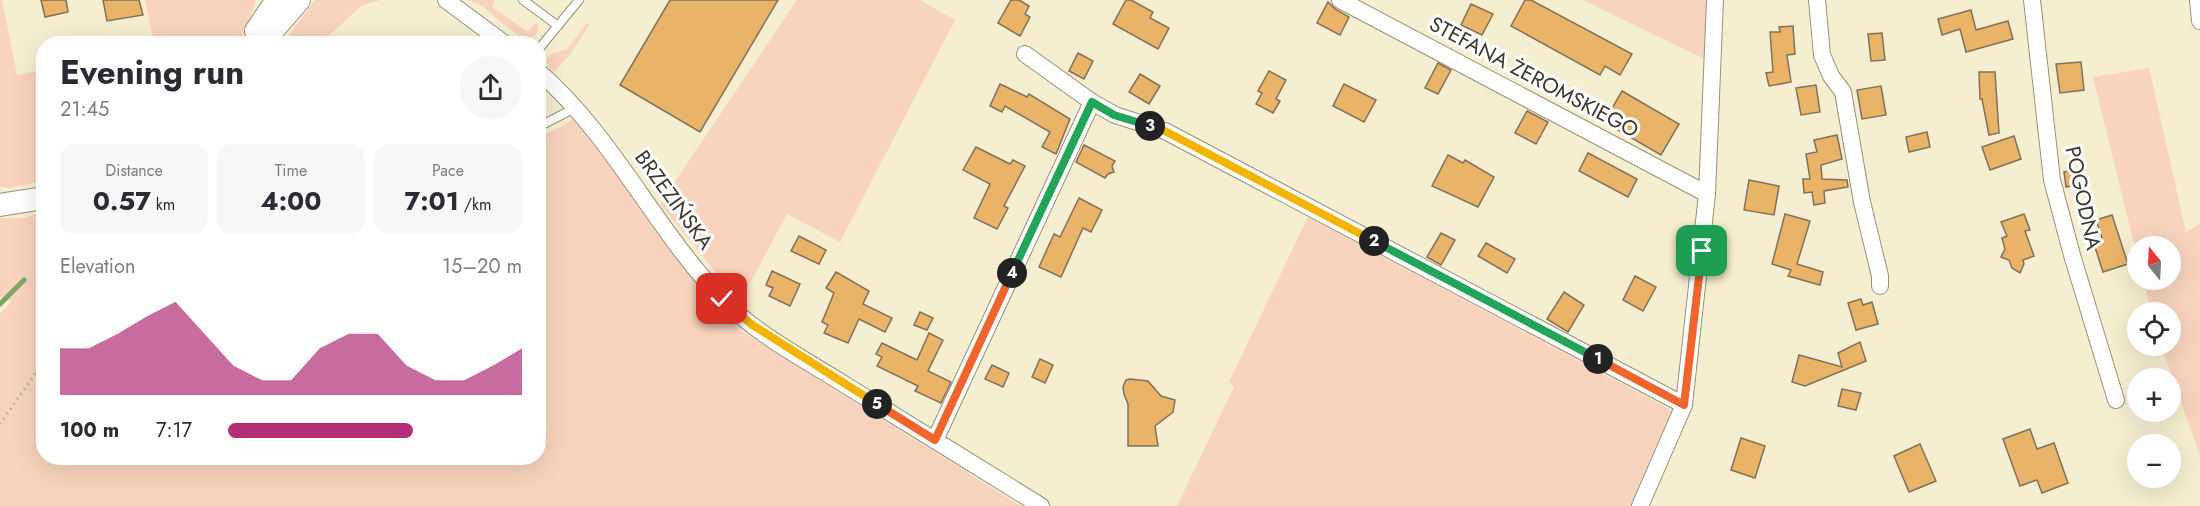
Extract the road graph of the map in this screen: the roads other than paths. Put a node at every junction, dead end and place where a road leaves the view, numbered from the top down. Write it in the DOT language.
graph roads {
  1 [pos="277,0"];
  2 [pos="299,0"];
  3 [pos="446,0"];
  4 [pos="523,0"];
  5 [pos="579,0"];
  6 [pos="1340,0"];
  7 [pos="1715,0"];
  8 [pos="1817,0"];
  9 [pos="2032,0"];
  10 [pos="2198,0"];
  11 [pos="2200,21"];
  12 [pos="558,26"];
  13 [pos="254,36"];
  14 [pos="268,36"];
  15 [pos="494,36"];
  16 [pos="546,40"];
  17 [pos="1025,54"];
  18 [pos="546,79"];
  19 [pos="1092,102"];
  20 [pos="575,108"];
  21 [pos="546,123"];
  22 [pos="1707,194"];
  23 [pos="36,199"];
  24 [pos="0,205"];
  25 [pos="1880,286"];
  26 [pos="2116,400"];
  27 [pos="1684,405"];
  28 [pos="935,440"];
  29 [pos="1041,506"];
  30 [pos="1640,506"];
  1 -- 13 [label="main road"];
  2 -- 14 [label="main road"];
  3 -- 15 [label="street"];
  4 -- 12 [label="lane"];
  5 -- 12 [label="lane"];
  6 -- 22 [label="street, STEFANA ŻEROMSKIEGO"];
  7 -- 22 [label="street"];
  8 -- 25 [label="street"];
  9 -- 26 [label="street, POGODNA"];
  10 -- 11 [label="street"];
  12 -- 16 [label="lane"];
  17 -- 19 [label="street"];
  18 -- 20 [label="street, BRZEZIŃSKA"];
  19 -- 27 [label="street"];
  19 -- 28 [label="street"];
  20 -- 21 [label="lane"];
  20 -- 28 [label="street, BRZEZIŃSKA"];
  22 -- 27 [label="street"];
  23 -- 24 [label="main road"];
  27 -- 30 [label="street"];
  28 -- 29 [label="street, BRZEZIŃSKA"];
}
